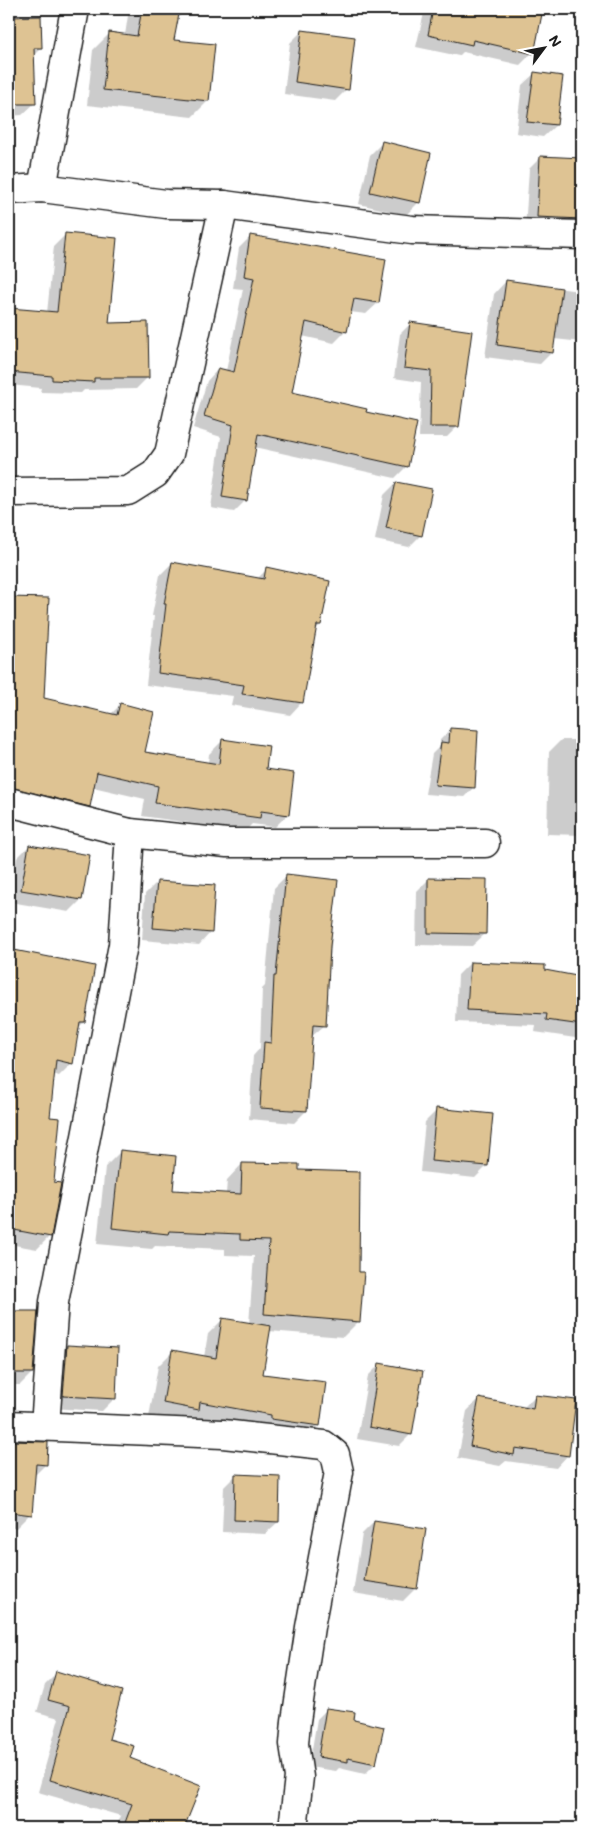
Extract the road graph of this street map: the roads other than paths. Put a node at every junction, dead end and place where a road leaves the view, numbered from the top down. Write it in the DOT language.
graph roads {
  1 [pos="75,9"];
  2 [pos="42,188"];
  3 [pos="9,190"];
  4 [pos="224,206"];
  5 [pos="582,235"];
  6 [pos="9,492"];
  7 [pos="9,802"];
  8 [pos="130,833"];
  9 [pos="485,843"];
  10 [pos="9,1425"];
  11 [pos="45,1426"];
  12 [pos="293,1828"];
  1 -- 2 [label="street"];
  2 -- 3 [label="street"];
  2 -- 4 [label="street"];
  4 -- 5 [label="street"];
  4 -- 6 [label="street"];
  7 -- 8 [label="street"];
  8 -- 9 [label="street"];
  8 -- 11 [label="street"];
  10 -- 11 [label="street"];
  11 -- 12 [label="street"];
}
